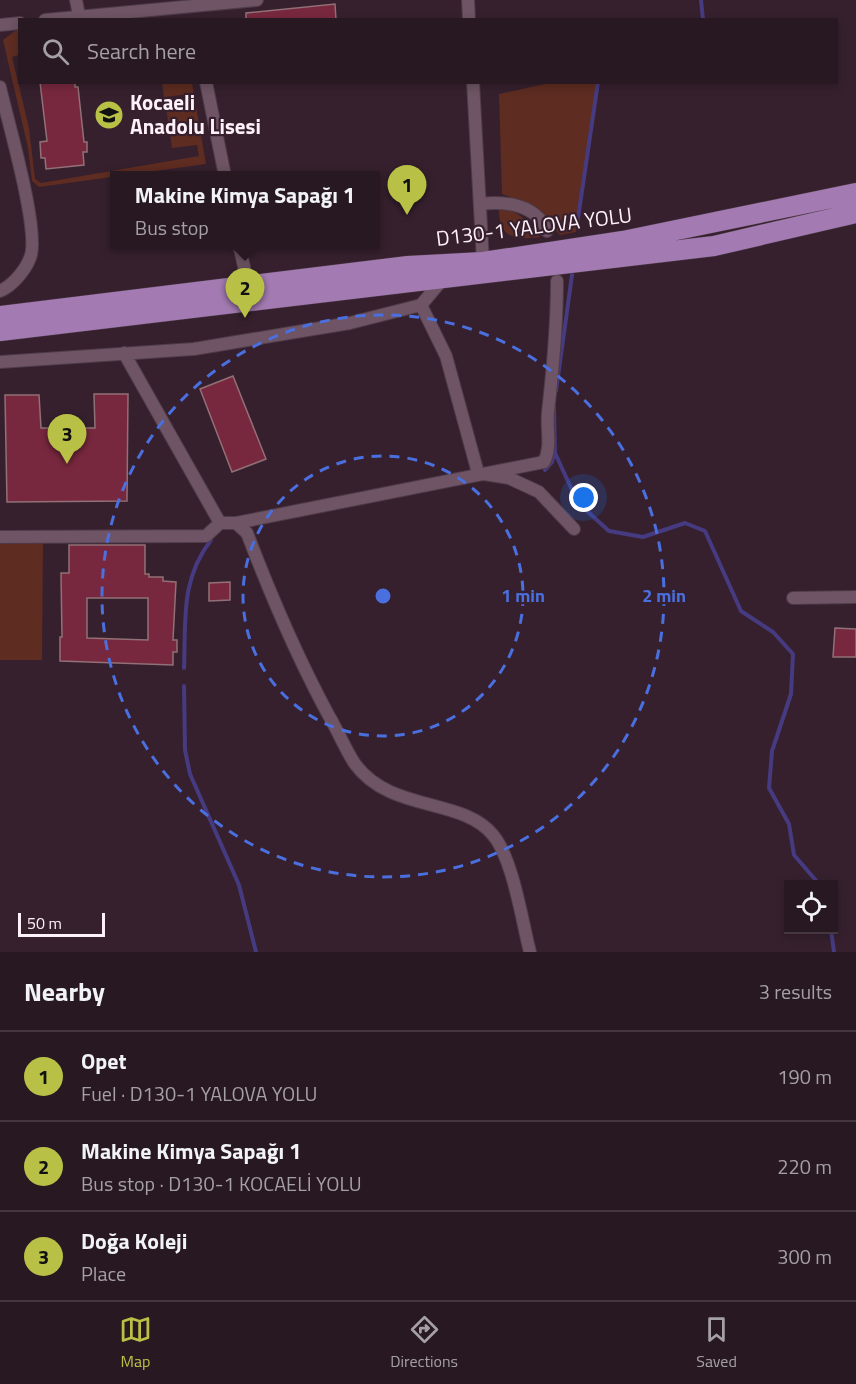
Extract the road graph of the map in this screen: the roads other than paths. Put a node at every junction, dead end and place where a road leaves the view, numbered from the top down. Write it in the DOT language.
graph roads {
  1 [pos="76,0"];
  2 [pos="257,0"];
  3 [pos="468,0"];
  4 [pos="191,9"];
  5 [pos="79,15"];
  6 [pos="59,18"];
  7 [pos="469,18"];
  8 [pos="18,22"];
  9 [pos="0,25"];
  10 [pos="206,84"];
  11 [pos="472,84"];
  12 [pos="0,87"];
  13 [pos="224,171"];
  14 [pos="856,193"];
  15 [pos="480,204"];
  16 [pos="856,213"];
  17 [pos="547,231"];
  18 [pos="240,249"];
  19 [pos="483,262"];
  20 [pos="443,279"];
  21 [pos="557,281"];
  22 [pos="248,285"];
  23 [pos="0,291"];
  24 [pos="421,305"];
  25 [pos="0,316"];
  26 [pos="0,331"];
  27 [pos="124,353"];
  28 [pos="0,362"];
  29 [pos="478,474"];
  30 [pos="220,523"];
  31 [pos="236,523"];
  32 [pos="574,529"];
  33 [pos="0,537"];
  34 [pos="856,597"];
  35 [pos="793,598"];
  36 [pos="530,952"];
  1 -- 5 [label="street"];
  2 -- 4 [label="street"];
  3 -- 7 [label="street"];
  4 -- 5 [label="street"];
  5 -- 6 [label="street"];
  8 -- 9 [label="street"];
  10 -- 13 [label="street"];
  11 -- 15 [label="street"];
  12 -- 23 [label="street"];
  14 -- 19 [label="highway, D130-1 YALOVA YOLU"];
  15 -- 17 [label="street"];
  15 -- 19 [label="street"];
  16 -- 20 [label="highway"];
  18 -- 22 [label="street"];
  19 -- 22 [label="highway, D130-1 YALOVA YOLU"];
  20 -- 24 [label="street"];
  20 -- 26 [label="highway"];
  21 -- 29 [label="street"];
  22 -- 25 [label="highway, D130-1 YALOVA YOLU"];
  24 -- 27 [label="street"];
  24 -- 29 [label="street"];
  27 -- 28 [label="street"];
  27 -- 30 [label="street"];
  29 -- 31 [label="street"];
  29 -- 32 [label="street"];
  30 -- 31 [label="street"];
  30 -- 33 [label="street"];
  31 -- 36 [label="street"];
  34 -- 35 [label="street"];
}
